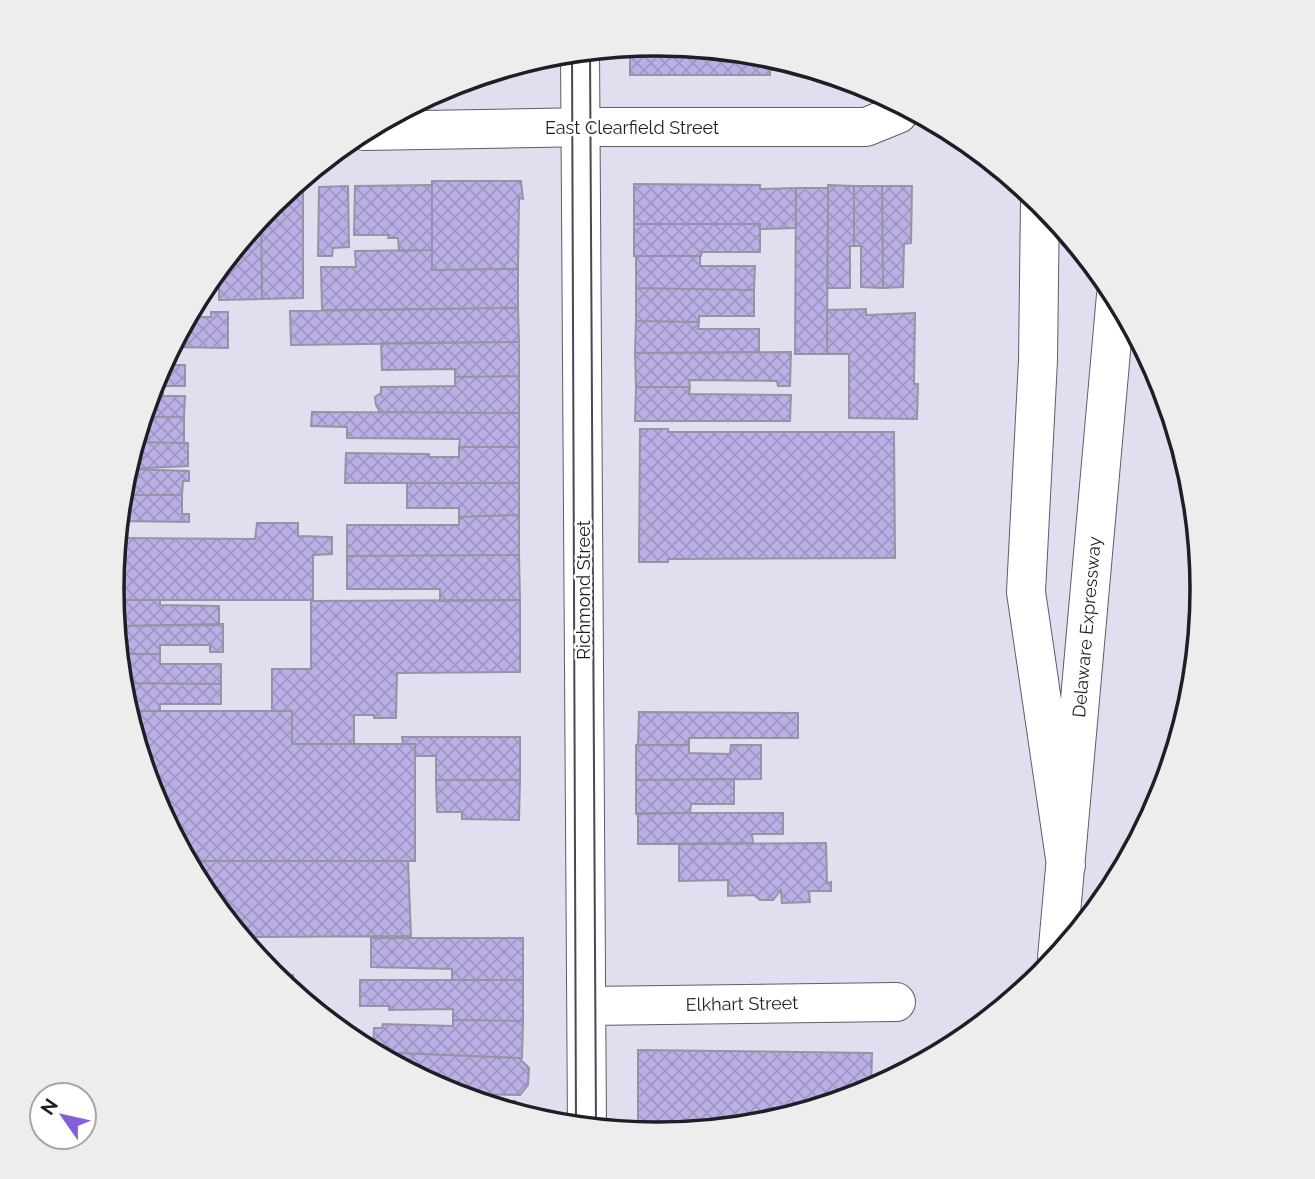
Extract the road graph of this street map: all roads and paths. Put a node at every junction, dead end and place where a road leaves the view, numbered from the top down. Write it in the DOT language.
graph roads {
  1 [pos="580,62"];
  2 [pos="895,112"];
  3 [pos="580,128"];
  4 [pos="385,131"];
  5 [pos="1040,217"];
  6 [pos="1114,314"];
  7 [pos="1066,865"];
  8 [pos="1060,940"];
  9 [pos="896,1002"];
  10 [pos="587,1006"];
  11 [pos="587,1118"];
  1 -- 3 [label="main road, Richmond Street"];
  2 -- 3 [label="main road, East Clearfield Street"];
  3 -- 4 [label="main road, East Clearfield Street"];
  3 -- 10 [label="main road, Richmond Street"];
  5 -- 7 [label="main road"];
  6 -- 7 [label="main road, Delaware Expressway"];
  7 -- 8 [label="main road, Delaware Expressway"];
  9 -- 10 [label="main road, Elkhart Street"];
  10 -- 11 [label="main road, Richmond Street"];
}
